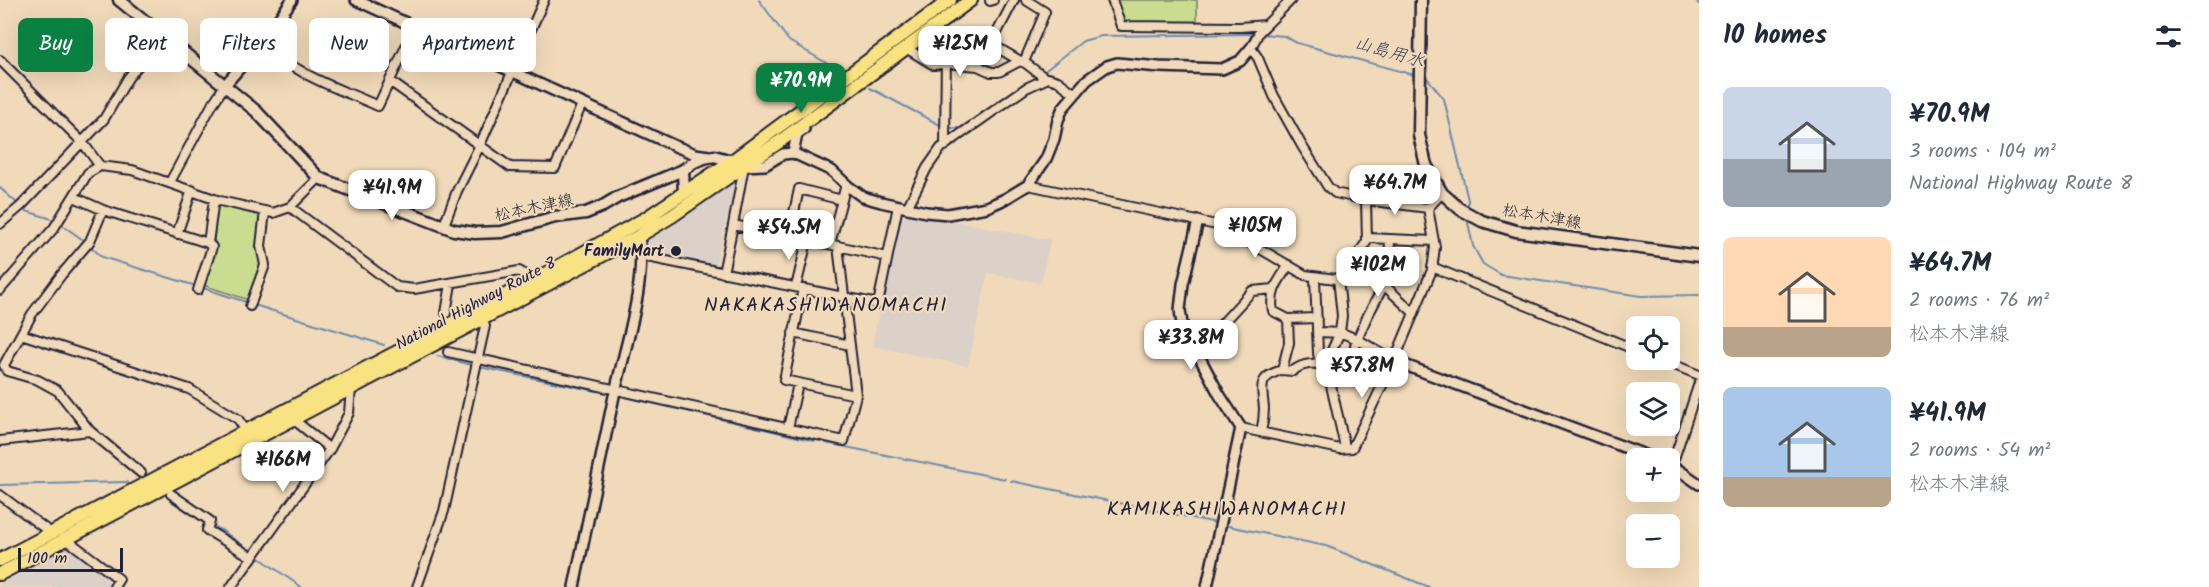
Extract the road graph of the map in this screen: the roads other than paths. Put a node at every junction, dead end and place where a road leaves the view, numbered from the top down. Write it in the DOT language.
graph roads {
  1 [pos="119,0"];
  2 [pos="292,0"];
  3 [pos="356,0"];
  4 [pos="544,0"];
  5 [pos="950,0"];
  6 [pos="971,0"];
  7 [pos="1014,0"];
  8 [pos="1026,0"];
  9 [pos="1112,0"];
  10 [pos="1291,0"];
  11 [pos="1421,0"];
  12 [pos="141,18"];
  13 [pos="279,18"];
  14 [pos="536,18"];
  15 [pos="401,21"];
  16 [pos="1266,25"];
  17 [pos="991,44"];
  18 [pos="980,45"];
  19 [pos="906,48"];
  20 [pos="1251,48"];
  21 [pos="188,56"];
  22 [pos="401,58"];
  23 [pos="0,60"];
  24 [pos="1023,62"];
  25 [pos="946,63"];
  26 [pos="978,66"];
  27 [pos="297,70"];
  28 [pos="133,72"];
  29 [pos="236,72"];
  30 [pos="512,72"];
  31 [pos="514,72"];
  32 [pos="1046,78"];
  33 [pos="390,82"];
  34 [pos="225,85"];
  35 [pos="846,92"];
  36 [pos="1074,93"];
  37 [pos="582,104"];
  38 [pos="83,143"];
  39 [pos="480,145"];
  40 [pos="945,146"];
  41 [pos="794,153"];
  42 [pos="714,156"];
  43 [pos="732,161"];
  44 [pos="100,166"];
  45 [pos="744,166"];
  46 [pos="683,170"];
  47 [pos="319,178"];
  48 [pos="170,182"];
  49 [pos="846,184"];
  50 [pos="1028,185"];
  51 [pos="192,190"];
  52 [pos="1442,193"];
  53 [pos="684,194"];
  54 [pos="74,197"];
  55 [pos="214,199"];
  56 [pos="842,200"];
  57 [pos="1366,200"];
  58 [pos="290,207"];
  59 [pos="902,207"];
  60 [pos="1428,207"];
  61 [pos="103,210"];
  62 [pos="264,211"];
  63 [pos="1198,221"];
  64 [pos="0,224"];
  65 [pos="444,225"];
  66 [pos="733,225"];
  67 [pos="177,234"];
  68 [pos="639,236"];
  69 [pos="789,236"];
  70 [pos="1367,238"];
  71 [pos="1390,240"];
  72 [pos="807,241"];
  73 [pos="1434,241"];
  74 [pos="207,243"];
  75 [pos="834,245"];
  76 [pos="642,256"];
  77 [pos="1699,256"];
  78 [pos="888,257"];
  79 [pos="1288,265"];
  80 [pos="1432,267"];
  81 [pos="723,273"];
  82 [pos="1345,273"];
  83 [pos="1315,278"];
  84 [pos="1338,278"];
  85 [pos="534,280"];
  86 [pos="451,284"];
  87 [pos="1384,285"];
  88 [pos="799,288"];
  89 [pos="1274,289"];
  90 [pos="0,290"];
  91 [pos="198,290"];
  92 [pos="846,298"];
  93 [pos="250,306"];
  94 [pos="446,313"];
  95 [pos="1414,313"];
  96 [pos="1317,318"];
  97 [pos="1288,319"];
  98 [pos="481,320"];
  99 [pos="1318,332"];
  100 [pos="1340,332"];
  101 [pos="794,333"];
  102 [pos="21,334"];
  103 [pos="1358,339"];
  104 [pos="850,345"];
  105 [pos="1626,346"];
  106 [pos="448,352"];
  107 [pos="1196,352"];
  108 [pos="477,359"];
  109 [pos="1392,359"];
  110 [pos="1324,366"];
  111 [pos="1680,367"];
  112 [pos="1282,370"];
  113 [pos="1355,373"];
  114 [pos="1699,375"];
  115 [pos="1699,383"];
  116 [pos="798,384"];
  117 [pos="351,388"];
  118 [pos="615,393"];
  119 [pos="856,395"];
  120 [pos="293,419"];
  121 [pos="788,428"];
  122 [pos="1241,428"];
  123 [pos="90,431"];
  124 [pos="246,431"];
  125 [pos="1261,432"];
  126 [pos="0,441"];
  127 [pos="1345,447"];
  128 [pos="1627,448"];
  129 [pos="1678,448"];
  130 [pos="330,449"];
  131 [pos="1680,471"];
  132 [pos="141,473"];
  133 [pos="1699,484"];
  134 [pos="171,494"];
  135 [pos="0,495"];
  136 [pos="51,533"];
  137 [pos="66,539"];
  138 [pos="254,555"];
  139 [pos="0,560"];
  140 [pos="0,574"];
  141 [pos="114,587"];
  142 [pos="231,587"];
  143 [pos="417,587"];
  144 [pos="574,587"];
  145 [pos="1207,587"];
  1 -- 12 [label="main road, 松本木津線"];
  2 -- 13 [label="street"];
  3 -- 15 [label="street"];
  4 -- 14 [label="street"];
  5 -- 43 [label="highway, National Highway Route 8"];
  6 -- 19 [label="highway, National Highway Route 8"];
  7 -- 17 [label="street"];
  8 -- 24 [label="street"];
  9 -- 16 [label="street"];
  10 -- 16 [label="street"];
  11 -- 52 [label="main road, 松本木津線"];
  16 -- 20 [label="street"];
  17 -- 18 [label="street"];
  17 -- 24 [label="street"];
  18 -- 25 [label="street"];
  18 -- 26 [label="street"];
  19 -- 25 [label="street"];
  19 -- 35 [label="highway, National Highway Route 8"];
  20 -- 36 [label="street"];
  20 -- 57 [label="street"];
  21 -- 34 [label="main road, 松本木津線"];
  22 -- 33 [label="street"];
  23 -- 38 [label="street"];
  24 -- 26 [label="street"];
  24 -- 32 [label="street"];
  25 -- 26 [label="street"];
  25 -- 40 [label="street"];
  27 -- 33 [label="street"];
  28 -- 38 [label="street"];
  29 -- 34 [label="street"];
  30 -- 39 [label="street"];
  31 -- 37 [label="street"];
  32 -- 36 [label="street"];
  32 -- 40 [label="street"];
  33 -- 39 [label="street"];
  34 -- 47 [label="main road, 松本木津線"];
  34 -- 48 [label="street"];
  35 -- 41 [label="street"];
  35 -- 45 [label="highway, National Highway Route 8"];
  36 -- 50 [label="street"];
  37 -- 39 [label="street"];
  37 -- 42 [label="street"];
  38 -- 44 [label="street"];
  38 -- 64 [label="street"];
  39 -- 65 [label="street"];
  40 -- 59 [label="street"];
  41 -- 45 [label="street"];
  41 -- 49 [label="street"];
  42 -- 43 [label="main road"];
  42 -- 46 [label="main road, 松本木津線"];
  43 -- 45 [label="street"];
  43 -- 53 [label="highway, National Highway Route 8"];
  44 -- 48 [label="street"];
  44 -- 54 [label="street"];
  45 -- 66 [label="street"];
  45 -- 68 [label="highway, National Highway Route 8"];
  46 -- 53 [label="main road"];
  46 -- 65 [label="main road, 松本木津線"];
  47 -- 58 [label="street"];
  47 -- 65 [label="main road, 松本木津線"];
  48 -- 51 [label="street"];
  49 -- 56 [label="street"];
  49 -- 59 [label="street"];
  50 -- 59 [label="street"];
  50 -- 63 [label="street"];
  51 -- 55 [label="street"];
  51 -- 67 [label="street"];
  52 -- 60 [label="street"];
  52 -- 77 [label="main road, 松本木津線"];
  53 -- 85 [label="highway, National Highway Route 8"];
  54 -- 61 [label="street"];
  54 -- 90 [label="street"];
  55 -- 62 [label="street"];
  55 -- 74 [label="street"];
  56 -- 69 [label="street"];
  56 -- 75 [label="street"];
  57 -- 60 [label="street"];
  57 -- 70 [label="street"];
  58 -- 62 [label="street"];
  58 -- 86 [label="street"];
  59 -- 78 [label="street"];
  60 -- 73 [label="street"];
  61 -- 67 [label="street"];
  61 -- 102 [label="street"];
  62 -- 93 [label="street"];
  63 -- 79 [label="street"];
  63 -- 107 [label="street"];
  66 -- 69 [label="street"];
  66 -- 81 [label="street"];
  67 -- 74 [label="street"];
  68 -- 76 [label="street"];
  68 -- 98 [label="highway, National Highway Route 8"];
  69 -- 72 [label="street"];
  70 -- 71 [label="street"];
  70 -- 82 [label="street"];
  71 -- 73 [label="street"];
  71 -- 87 [label="street"];
  72 -- 75 [label="street"];
  72 -- 88 [label="street"];
  73 -- 80 [label="street"];
  74 -- 91 [label="street"];
  75 -- 78 [label="street"];
  75 -- 92 [label="street"];
  76 -- 81 [label="street"];
  76 -- 118 [label="street"];
  78 -- 92 [label="street"];
  79 -- 83 [label="street"];
  79 -- 89 [label="street"];
  80 -- 95 [label="street"];
  80 -- 105 [label="street"];
  81 -- 88 [label="street"];
  82 -- 84 [label="street"];
  82 -- 87 [label="street"];
  83 -- 84 [label="street"];
  83 -- 96 [label="street"];
  84 -- 100 [label="street"];
  85 -- 86 [label="street"];
  85 -- 124 [label="highway, National Highway Route 8"];
  86 -- 94 [label="street"];
  87 -- 95 [label="street"];
  87 -- 103 [label="street"];
  88 -- 92 [label="street"];
  88 -- 101 [label="street"];
  89 -- 97 [label="street"];
  89 -- 107 [label="street"];
  92 -- 104 [label="street"];
  95 -- 109 [label="street"];
  96 -- 97 [label="street"];
  96 -- 99 [label="street"];
  97 -- 112 [label="street"];
  98 -- 108 [label="street"];
  98 -- 117 [label="highway, National Highway Route 8"];
  99 -- 100 [label="street"];
  99 -- 110 [label="street"];
  100 -- 103 [label="street"];
  100 -- 110 [label="street"];
  101 -- 104 [label="street"];
  101 -- 116 [label="street"];
  102 -- 123 [label="street"];
  102 -- 124 [label="street"];
  103 -- 109 [label="street"];
  103 -- 113 [label="street"];
  104 -- 119 [label="street"];
  106 -- 108 [label="street"];
  107 -- 122 [label="street"];
  108 -- 118 [label="street"];
  108 -- 143 [label="street"];
  109 -- 113 [label="street"];
  109 -- 127 [label="street"];
  109 -- 128 [label="street"];
  110 -- 112 [label="street"];
  110 -- 113 [label="street"];
  110 -- 127 [label="street"];
  111 -- 114 [label="street"];
  112 -- 125 [label="street"];
  115 -- 129 [label="street"];
  116 -- 119 [label="street"];
  116 -- 121 [label="street"];
  117 -- 120 [label="highway, National Highway Route 8"];
  117 -- 130 [label="street"];
  118 -- 121 [label="street"];
  118 -- 144 [label="street"];
  119 -- 121 [label="street"];
  120 -- 130 [label="street"];
  120 -- 137 [label="highway, National Highway Route 8"];
  122 -- 125 [label="street"];
  122 -- 145 [label="street"];
  123 -- 126 [label="street"];
  123 -- 132 [label="street"];
  124 -- 136 [label="highway, National Highway Route 8"];
  125 -- 127 [label="street"];
  130 -- 138 [label="street"];
  131 -- 133 [label="street"];
  134 -- 138 [label="street"];
  135 -- 136 [label="street"];
  136 -- 139 [label="highway, National Highway Route 8"];
  137 -- 140 [label="highway, National Highway Route 8"];
  137 -- 141 [label="street"];
  138 -- 142 [label="street"];
}
